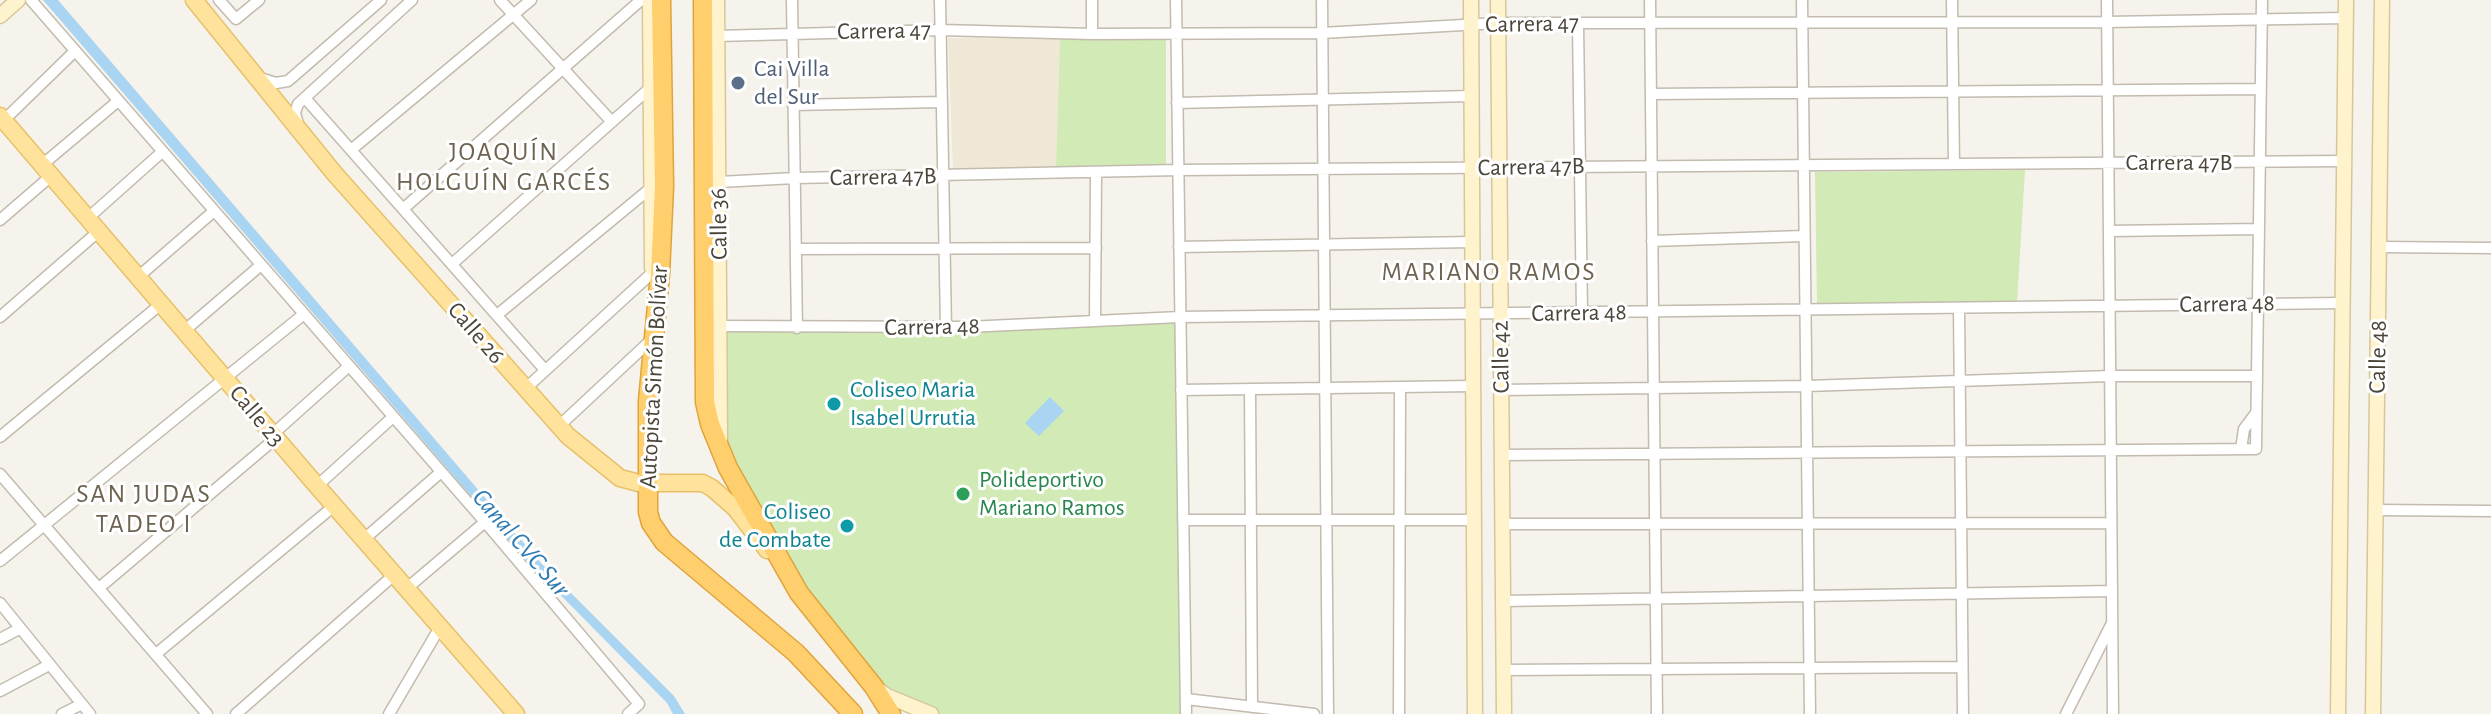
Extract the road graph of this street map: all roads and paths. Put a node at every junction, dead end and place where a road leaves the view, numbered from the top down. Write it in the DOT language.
graph roads {
  1 [pos="18,0"];
  2 [pos="31,0"];
  3 [pos="194,0"];
  4 [pos="219,0"];
  5 [pos="259,0"];
  6 [pos="381,0"];
  7 [pos="412,0"];
  8 [pos="500,0"];
  9 [pos="531,0"];
  10 [pos="641,0"];
  11 [pos="650,0"];
  12 [pos="661,0"];
  13 [pos="703,0"];
  14 [pos="717,0"];
  15 [pos="792,0"];
  16 [pos="940,0"];
  17 [pos="1092,0"];
  18 [pos="1176,0"];
  19 [pos="1322,0"];
  20 [pos="1471,0"];
  21 [pos="1498,0"];
  22 [pos="1650,0"];
  23 [pos="1802,0"];
  24 [pos="1952,0"];
  25 [pos="2107,0"];
  26 [pos="2262,0"];
  27 [pos="2346,0"];
  28 [pos="2382,0"];
  29 [pos="514,15"];
  30 [pos="0,16"];
  31 [pos="2346,18"];
  32 [pos="2262,20"];
  33 [pos="1952,22"];
  34 [pos="2107,22"];
  35 [pos="1498,23"];
  36 [pos="1578,23"];
  37 [pos="1650,23"];
  38 [pos="1802,23"];
  39 [pos="1471,25"];
  40 [pos="941,30"];
  41 [pos="1176,32"];
  42 [pos="1322,33"];
  43 [pos="792,34"];
  44 [pos="1092,34"];
  45 [pos="717,36"];
  46 [pos="75,51"];
  47 [pos="563,69"];
  48 [pos="258,77"];
  49 [pos="650,88"];
  50 [pos="2260,89"];
  51 [pos="1954,92"];
  52 [pos="2108,92"];
  53 [pos="1803,93"];
  54 [pos="1651,94"];
  55 [pos="1471,96"];
  56 [pos="305,98"];
  57 [pos="1323,100"];
  58 [pos="118,101"];
  59 [pos="942,102"];
  60 [pos="1177,103"];
  61 [pos="793,105"];
  62 [pos="1,120"];
  63 [pos="612,122"];
  64 [pos="301,130"];
  65 [pos="351,150"];
  66 [pos="162,152"];
  67 [pos="2344,161"];
  68 [pos="2261,163"];
  69 [pos="1954,164"];
  70 [pos="2108,164"];
  71 [pos="1651,165"];
  72 [pos="1804,165"];
  73 [pos="1580,167"];
  74 [pos="1472,168"];
  75 [pos="1499,168"];
  76 [pos="1324,169"];
  77 [pos="47,170"];
  78 [pos="1178,170"];
  79 [pos="1096,174"];
  80 [pos="943,176"];
  81 [pos="795,178"];
  82 [pos="719,182"];
  83 [pos="652,187"];
  84 [pos="403,209"];
  85 [pos="214,211"];
  86 [pos="0,220"];
  87 [pos="93,224"];
  88 [pos="2259,229"];
  89 [pos="2109,231"];
  90 [pos="1804,236"];
  91 [pos="1652,241"];
  92 [pos="1472,242"];
  93 [pos="1324,243"];
  94 [pos="1179,247"];
  95 [pos="2379,247"];
  96 [pos="1096,248"];
  97 [pos="2491,248"];
  98 [pos="796,249"];
  99 [pos="944,249"];
  100 [pos="452,264"];
  101 [pos="261,265"];
  102 [pos="652,273"];
  103 [pos="138,277"];
  104 [pos="2257,303"];
  105 [pos="2342,303"];
  106 [pos="161,304"];
  107 [pos="2110,306"];
  108 [pos="1959,308"];
  109 [pos="1805,310"];
  110 [pos="1653,312"];
  111 [pos="1500,313"];
  112 [pos="1582,313"];
  113 [pos="304,314"];
  114 [pos="1473,314"];
  115 [pos="497,315"];
  116 [pos="1325,315"];
  117 [pos="0,317"];
  118 [pos="1180,317"];
  119 [pos="1095,321"];
  120 [pos="721,326"];
  121 [pos="797,328"];
  122 [pos="946,328"];
  123 [pos="184,331"];
  124 [pos="648,343"];
  125 [pos="349,366"];
  126 [pos="545,370"];
  127 [pos="2110,376"];
  128 [pos="2256,376"];
  129 [pos="224,378"];
  130 [pos="1958,382"];
  131 [pos="1473,386"];
  132 [pos="1806,386"];
  133 [pos="1400,387"];
  134 [pos="1325,388"];
  135 [pos="1654,388"];
  136 [pos="525,389"];
  137 [pos="1250,389"];
  138 [pos="1181,390"];
  139 [pos="1501,390"];
  140 [pos="648,401"];
  141 [pos="2256,413"];
  142 [pos="393,417"];
  143 [pos="558,427"];
  144 [pos="274,436"];
  145 [pos="0,437"];
  146 [pos="721,448"];
  147 [pos="2241,449"];
  148 [pos="2111,450"];
  149 [pos="1960,452"];
  150 [pos="1807,453"];
  151 [pos="1654,454"];
  152 [pos="1502,455"];
  153 [pos="441,472"];
  154 [pos="0,474"];
  155 [pos="668,481"];
  156 [pos="647,482"];
  157 [pos="317,486"];
  158 [pos="647,505"];
  159 [pos="334,506"];
  160 [pos="2376,510"];
  161 [pos="2491,511"];
  162 [pos="1183,520"];
  163 [pos="1251,520"];
  164 [pos="1327,520"];
  165 [pos="1400,520"];
  166 [pos="1474,520"];
  167 [pos="485,522"];
  168 [pos="1808,523"];
  169 [pos="1959,523"];
  170 [pos="2111,523"];
  171 [pos="44,524"];
  172 [pos="1502,524"];
  173 [pos="1655,524"];
  174 [pos="363,540"];
  175 [pos="0,561"];
  176 [pos="394,575"];
  177 [pos="99,588"];
  178 [pos="406,589"];
  179 [pos="2112,591"];
  180 [pos="799,593"];
  181 [pos="1960,593"];
  182 [pos="1809,596"];
  183 [pos="1656,598"];
  184 [pos="1503,601"];
  185 [pos="0,603"];
  186 [pos="2112,624"];
  187 [pos="440,627"];
  188 [pos="19,629"];
  189 [pos="0,639"];
  190 [pos="156,654"];
  191 [pos="49,665"];
  192 [pos="1961,667"];
  193 [pos="1810,668"];
  194 [pos="1657,669"];
  195 [pos="1503,670"];
  196 [pos="874,687"];
  197 [pos="0,691"];
  198 [pos="1186,699"];
  199 [pos="82,704"];
  200 [pos="1252,707"];
  201 [pos="2339,713"];
  202 [pos="62,714"];
  203 [pos="90,714"];
  204 [pos="207,714"];
  205 [pos="236,714"];
  206 [pos="389,714"];
  207 [pos="516,714"];
  208 [pos="628,714"];
  209 [pos="853,714"];
  210 [pos="891,714"];
  211 [pos="931,714"];
  212 [pos="1186,714"];
  213 [pos="1314,714"];
  214 [pos="1328,714"];
  215 [pos="1399,714"];
  216 [pos="1475,714"];
  217 [pos="1504,714"];
  218 [pos="1657,714"];
  219 [pos="1810,714"];
  220 [pos="1963,714"];
  221 [pos="2066,714"];
  222 [pos="2113,714"];
  223 [pos="2373,714"];
  1 -- 30 [label="street"];
  2 -- 46 [label="street"];
  3 -- 48 [label="main road, Calle 26"];
  4 -- 5 [label="street"];
  6 -- 48 [label="street"];
  7 -- 56 [label="street"];
  8 -- 29 [label="street"];
  9 -- 29 [label="street"];
  10 -- 47 [label="street"];
  11 -- 49 [label="street"];
  12 -- 140 [label="highway, Autopista Simón Bolívar"];
  13 -- 146 [label="highway, Autopista Simón Bolívar"];
  14 -- 45 [label="street, Calle 36"];
  15 -- 43 [label="street"];
  16 -- 40 [label="street"];
  17 -- 44 [label="street"];
  18 -- 41 [label="street"];
  19 -- 42 [label="street"];
  20 -- 39 [label="street, Calle 42"];
  21 -- 35 [label="street, Calle 42"];
  22 -- 37 [label="street"];
  23 -- 38 [label="street"];
  24 -- 33 [label="street"];
  25 -- 34 [label="street"];
  26 -- 32 [label="street"];
  27 -- 31 [label="street, Calle 48"];
  28 -- 95 [label="street, Calle 48"];
  29 -- 47 [label="street"];
  29 -- 65 [label="street"];
  31 -- 32 [label="street, Carrera 47"];
  31 -- 67 [label="street, Calle 48"];
  32 -- 34 [label="street, Carrera 47"];
  32 -- 50 [label="street"];
  33 -- 34 [label="street, Carrera 47"];
  33 -- 38 [label="street, Carrera 47"];
  33 -- 51 [label="street"];
  34 -- 52 [label="street"];
  35 -- 36 [label="street, Carrera 47"];
  35 -- 39 [label="street, Carrera 47"];
  35 -- 75 [label="street, Calle 42"];
  36 -- 37 [label="street, Carrera 47"];
  36 -- 73 [label="street"];
  37 -- 38 [label="street, Carrera 47"];
  37 -- 54 [label="street"];
  38 -- 53 [label="street"];
  39 -- 42 [label="street, Carrera 47"];
  39 -- 55 [label="street, Calle 42"];
  40 -- 43 [label="street, Carrera 47"];
  40 -- 44 [label="street, Carrera 47"];
  40 -- 59 [label="street"];
  41 -- 42 [label="street, Carrera 47"];
  41 -- 44 [label="street, Carrera 47"];
  41 -- 60 [label="street"];
  42 -- 57 [label="street"];
  43 -- 45 [label="street, Carrera 47"];
  43 -- 61 [label="street"];
  45 -- 82 [label="street, Calle 36"];
  46 -- 58 [label="street"];
  46 -- 62 [label="street"];
  47 -- 63 [label="street"];
  47 -- 84 [label="street"];
  48 -- 64 [label="main road, Calle 26"];
  49 -- 63 [label="street"];
  49 -- 83 [label="street"];
  50 -- 52 [label="street"];
  50 -- 68 [label="street"];
  51 -- 52 [label="street"];
  51 -- 53 [label="street"];
  51 -- 69 [label="street"];
  52 -- 70 [label="street"];
  53 -- 54 [label="street"];
  53 -- 72 [label="street"];
  54 -- 71 [label="street"];
  55 -- 57 [label="street"];
  55 -- 74 [label="street, Calle 42"];
  56 -- 64 [label="street"];
  56 -- 65 [label="street, Calle 26"];
  57 -- 60 [label="street"];
  57 -- 76 [label="street"];
  58 -- 66 [label="street"];
  58 -- 77 [label="street"];
  59 -- 61 [label="street"];
  59 -- 80 [label="street"];
  60 -- 78 [label="street"];
  61 -- 81 [label="street"];
  62 -- 77 [label="main road, Calle 23"];
  63 -- 100 [label="street"];
  64 -- 136 [label="main road, Calle 26"];
  65 -- 84 [label="street, Calle 26"];
  66 -- 85 [label="street"];
  66 -- 87 [label="street"];
  67 -- 68 [label="street, Carrera 47B"];
  67 -- 105 [label="street, Calle 48"];
  68 -- 70 [label="street, Carrera 47B"];
  68 -- 88 [label="street"];
  69 -- 70 [label="street, Carrera 47B"];
  69 -- 72 [label="street, Carrera 47B"];
  70 -- 89 [label="street"];
  71 -- 72 [label="street, Carrera 47B"];
  71 -- 73 [label="street, Carrera 47B"];
  71 -- 91 [label="street"];
  72 -- 90 [label="street"];
  73 -- 75 [label="street, Carrera 47B"];
  73 -- 112 [label="street"];
  74 -- 75 [label="street, Carrera 47B"];
  74 -- 76 [label="street, Carrera 47B"];
  74 -- 92 [label="street, Calle 42"];
  75 -- 111 [label="street, Calle 42"];
  76 -- 78 [label="street, Carrera 47B"];
  76 -- 93 [label="street"];
  77 -- 86 [label="street"];
  77 -- 87 [label="main road, Calle 23"];
  78 -- 79 [label="street, Carrera 47B"];
  78 -- 94 [label="street"];
  79 -- 80 [label="street, Carrera 47B"];
  79 -- 96 [label="street"];
  80 -- 81 [label="street, Carrera 47B"];
  80 -- 99 [label="street"];
  81 -- 82 [label="street, Carrera 47B"];
  81 -- 98 [label="street"];
  82 -- 120 [label="street, Calle 36"];
  83 -- 102 [label="street"];
  83 -- 115 [label="street"];
  84 -- 100 [label="street, Calle 26"];
  85 -- 101 [label="street"];
  85 -- 103 [label="street"];
  87 -- 103 [label="main road, Calle 23"];
  87 -- 117 [label="street"];
  88 -- 89 [label="street"];
  88 -- 104 [label="street"];
  89 -- 107 [label="street"];
  90 -- 91 [label="street"];
  90 -- 109 [label="street"];
  91 -- 110 [label="street"];
  92 -- 93 [label="street"];
  92 -- 114 [label="street, Calle 42"];
  93 -- 94 [label="street"];
  93 -- 116 [label="street"];
  94 -- 118 [label="street"];
  95 -- 97 [label="street"];
  95 -- 160 [label="street, Calle 48"];
  96 -- 99 [label="street"];
  96 -- 119 [label="street"];
  98 -- 99 [label="street"];
  98 -- 121 [label="street"];
  99 -- 122 [label="street"];
  100 -- 115 [label="street, Calle 26"];
  101 -- 113 [label="street"];
  101 -- 123 [label="street"];
  102 -- 124 [label="street"];
  102 -- 126 [label="street"];
  103 -- 106 [label="main road, Calle 23"];
  104 -- 105 [label="street, Carrera 48"];
  104 -- 107 [label="street, Carrera 48"];
  104 -- 128 [label="street"];
  105 -- 201 [label="street, Calle 48"];
  106 -- 123 [label="main road, Calle 23"];
  106 -- 145 [label="street"];
  107 -- 108 [label="street, Carrera 48"];
  107 -- 127 [label="street"];
  108 -- 109 [label="street, Carrera 48"];
  108 -- 130 [label="street"];
  109 -- 110 [label="street, Carrera 48"];
  109 -- 132 [label="street"];
  110 -- 112 [label="street, Carrera 48"];
  110 -- 135 [label="street"];
  111 -- 112 [label="street, Carrera 48"];
  111 -- 114 [label="street, Carrera 48"];
  111 -- 139 [label="street, Calle 42"];
  113 -- 125 [label="street"];
  113 -- 129 [label="street"];
  114 -- 116 [label="street, Carrera 48"];
  114 -- 131 [label="street, Calle 42"];
  115 -- 126 [label="street, Calle 26"];
  116 -- 118 [label="street, Carrera 48"];
  116 -- 134 [label="street"];
  118 -- 119 [label="street, Carrera 48"];
  118 -- 138 [label="street"];
  119 -- 122 [label="street, Carrera 48"];
  120 -- 121 [label="street, Carrera 48"];
  120 -- 146 [label="street, Calle 36"];
  121 -- 122 [label="street, Carrera 48"];
  123 -- 129 [label="main road, Calle 23"];
  124 -- 140 [label="street"];
  124 -- 143 [label="street"];
  125 -- 142 [label="street"];
  125 -- 144 [label="street"];
  126 -- 136 [label="street"];
  127 -- 128 [label="street"];
  127 -- 130 [label="street"];
  127 -- 148 [label="street"];
  128 -- 141 [label="street"];
  129 -- 144 [label="main road, Calle 23"];
  129 -- 171 [label="street"];
  130 -- 132 [label="street"];
  130 -- 149 [label="street"];
  131 -- 133 [label="street"];
  131 -- 166 [label="street, Calle 42"];
  132 -- 135 [label="street"];
  132 -- 150 [label="street"];
  133 -- 134 [label="street"];
  133 -- 165 [label="street"];
  134 -- 137 [label="street"];
  134 -- 164 [label="street"];
  135 -- 139 [label="street"];
  135 -- 151 [label="street"];
  136 -- 143 [label="main road, Calle 26"];
  137 -- 138 [label="street"];
  137 -- 163 [label="street"];
  138 -- 162 [label="street"];
  139 -- 152 [label="street, Calle 42"];
  140 -- 156 [label="highway, Autopista Simón Bolívar"];
  141 -- 147 [label="street"];
  141 -- 147 [label="street"];
  142 -- 153 [label="street"];
  142 -- 157 [label="street"];
  143 -- 156 [label="main road, Calle 26"];
  144 -- 157 [label="main road, Calle 23"];
  144 -- 177 [label="street"];
  146 -- 180 [label="highway, Autopista Simón Bolívar"];
  147 -- 148 [label="street"];
  148 -- 149 [label="street"];
  148 -- 170 [label="street"];
  149 -- 150 [label="street"];
  149 -- 169 [label="street"];
  150 -- 151 [label="street"];
  150 -- 168 [label="street"];
  151 -- 152 [label="street"];
  151 -- 173 [label="street"];
  152 -- 172 [label="street, Calle 42"];
  153 -- 167 [label="street"];
  153 -- 174 [label="street"];
  154 -- 171 [label="street"];
  155 -- 156 [label="main road, Calle 26"];
  155 -- 158 [label="main road"];
  155 -- 180 [label="main road, Calle 26"];
  156 -- 158 [label="highway, Autopista Simón Bolívar"];
  157 -- 159 [label="main road, Calle 23"];
  158 -- 209 [label="highway, Autopista Simón Bolívar"];
  159 -- 174 [label="main road, Calle 23"];
  159 -- 190 [label="street"];
  160 -- 161 [label="street"];
  160 -- 223 [label="street, Calle 48"];
  162 -- 163 [label="street"];
  162 -- 198 [label="street"];
  163 -- 164 [label="street"];
  163 -- 200 [label="street"];
  164 -- 165 [label="street"];
  164 -- 214 [label="street"];
  165 -- 166 [label="street"];
  165 -- 215 [label="street"];
  166 -- 216 [label="street, Calle 42"];
  167 -- 178 [label="street"];
  167 -- 208 [label="street"];
  168 -- 169 [label="street"];
  168 -- 173 [label="street"];
  168 -- 182 [label="street"];
  169 -- 170 [label="street"];
  169 -- 181 [label="street"];
  170 -- 179 [label="street"];
  171 -- 175 [label="street"];
  171 -- 177 [label="street"];
  172 -- 173 [label="street"];
  172 -- 184 [label="street, Calle 42"];
  173 -- 183 [label="street"];
  174 -- 176 [label="main road, Calle 23"];
  176 -- 178 [label="main road, Calle 23"];
  176 -- 205 [label="street"];
  177 -- 190 [label="street"];
  178 -- 187 [label="main road, Calle 23"];
  179 -- 181 [label="street"];
  179 -- 186 [label="street"];
  180 -- 196 [label="highway, Autopista Simón Bolívar"];
  181 -- 182 [label="street"];
  181 -- 192 [label="street"];
  182 -- 183 [label="street"];
  182 -- 193 [label="street"];
  183 -- 184 [label="street"];
  183 -- 194 [label="street"];
  184 -- 195 [label="street, Calle 42"];
  185 -- 188 [label="street"];
  186 -- 221 [label="street"];
  186 -- 222 [label="street"];
  187 -- 206 [label="street"];
  187 -- 207 [label="main road, Calle 23"];
  188 -- 189 [label="street"];
  188 -- 191 [label="street"];
  190 -- 204 [label="street"];
  191 -- 197 [label="street"];
  191 -- 199 [label="street"];
  192 -- 193 [label="street"];
  192 -- 220 [label="street"];
  193 -- 194 [label="street"];
  193 -- 219 [label="street"];
  194 -- 195 [label="street"];
  194 -- 218 [label="street"];
  195 -- 217 [label="street, Calle 42"];
  196 -- 210 [label="highway, Autopista Simón Bolívar"];
  196 -- 211 [label="street"];
  198 -- 200 [label="street"];
  198 -- 212 [label="street"];
  199 -- 202 [label="street"];
  199 -- 203 [label="street"];
  200 -- 213 [label="street"];
}
